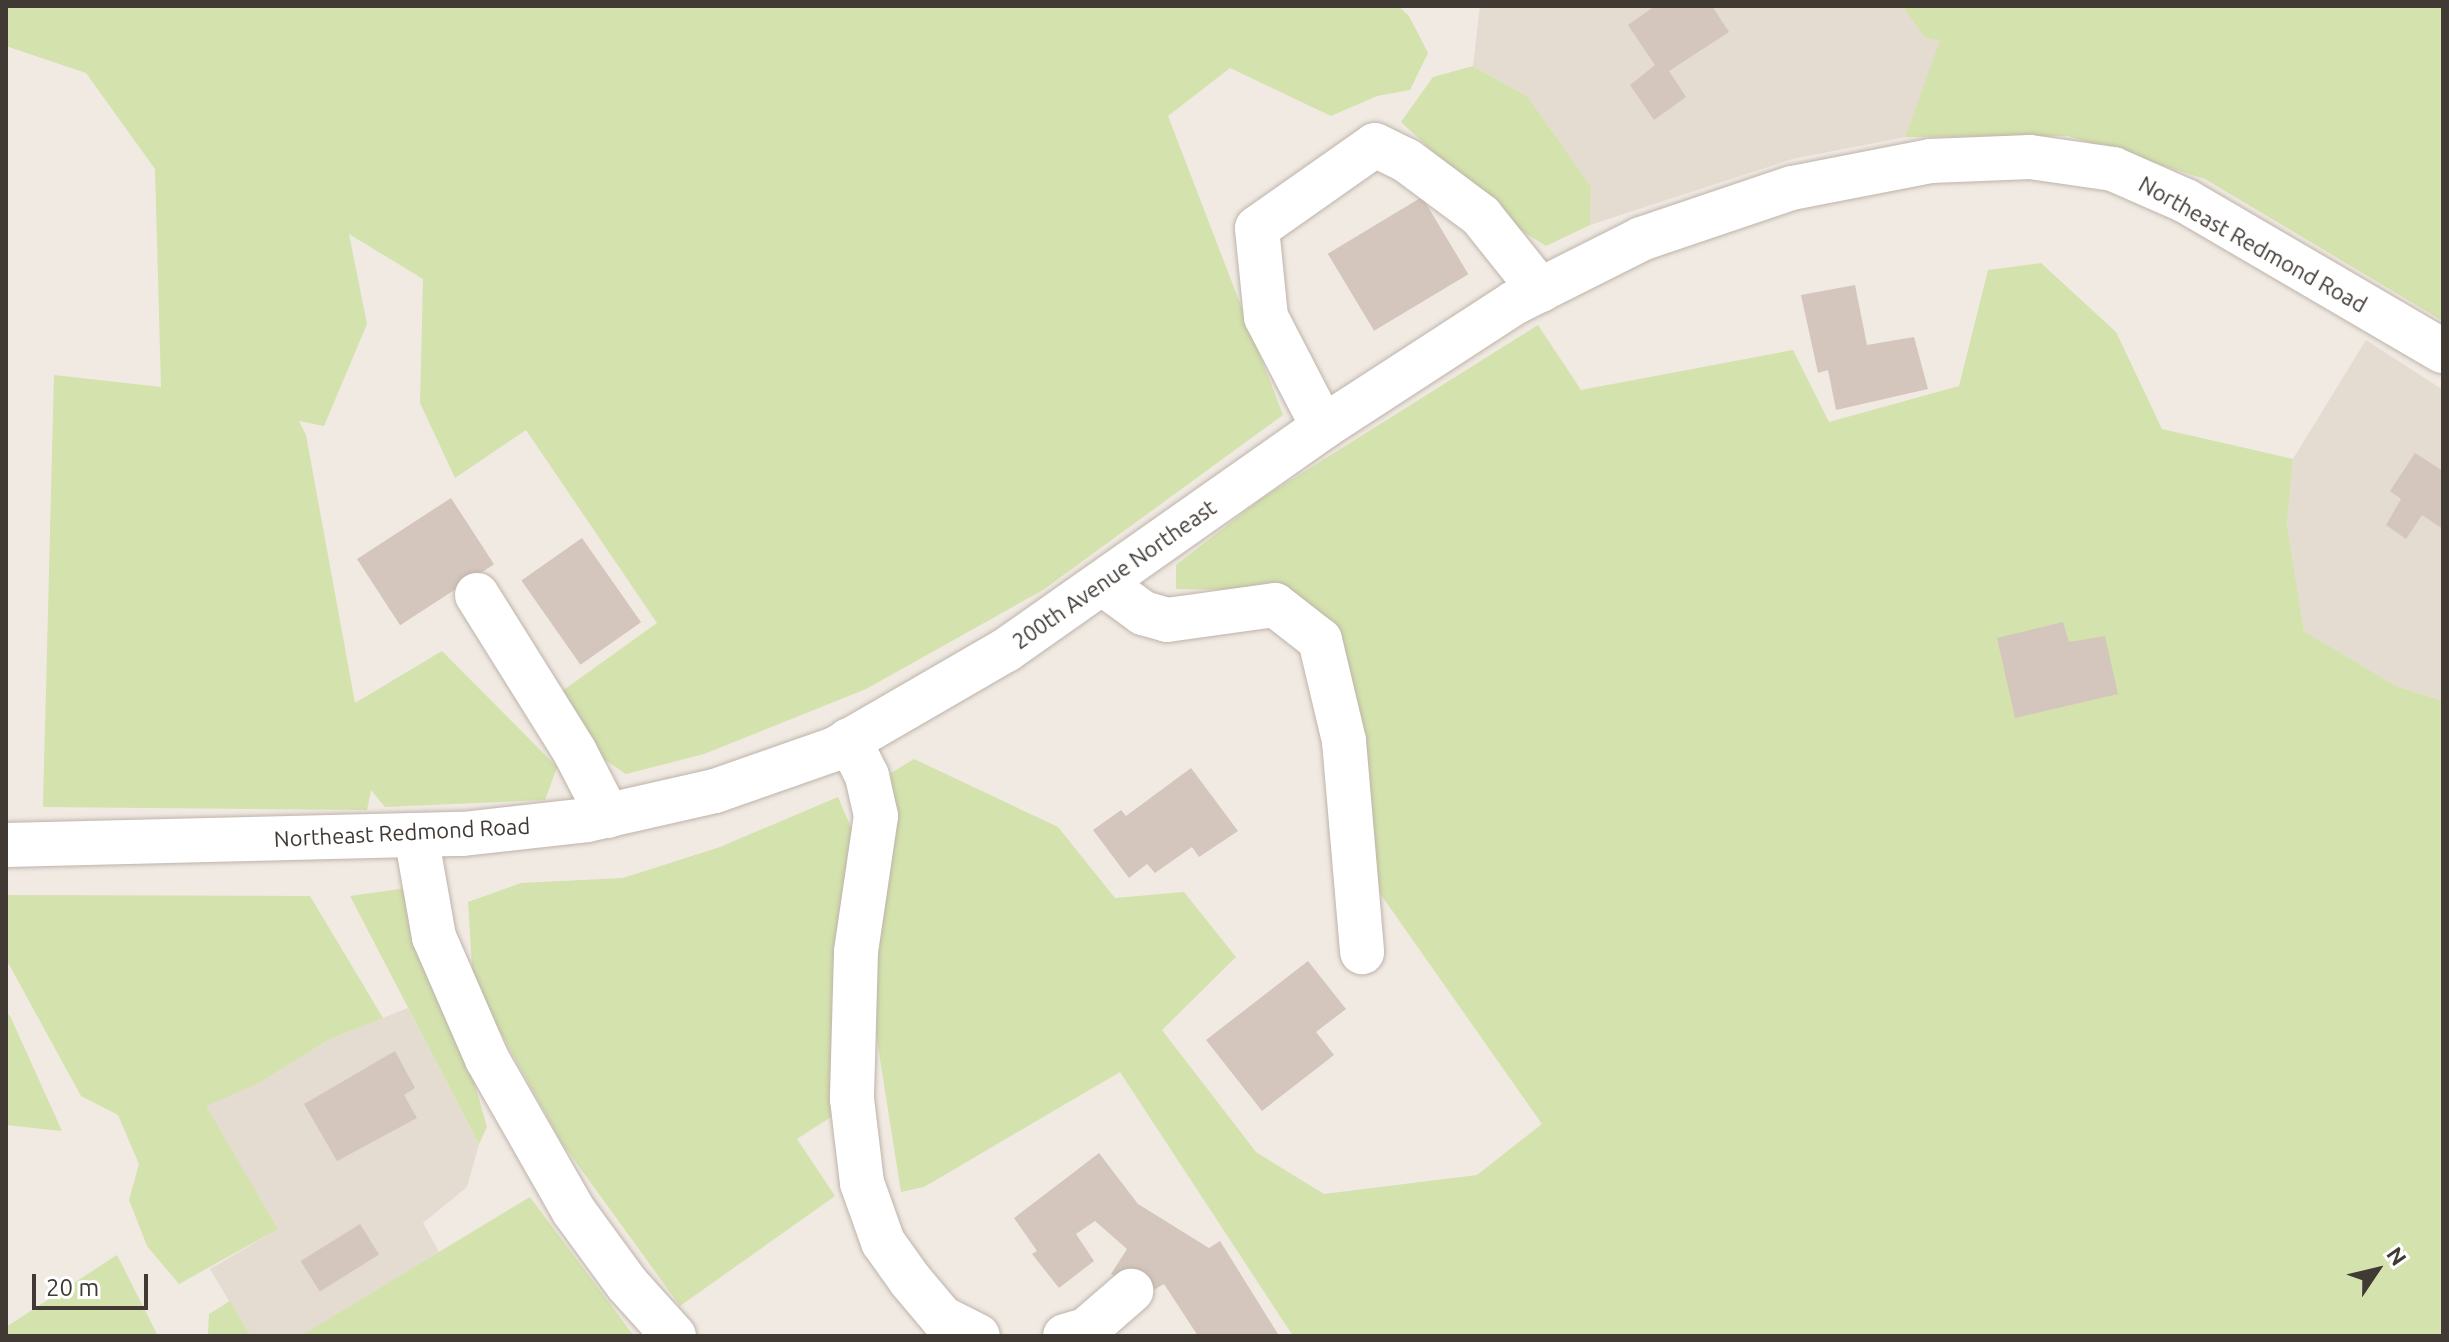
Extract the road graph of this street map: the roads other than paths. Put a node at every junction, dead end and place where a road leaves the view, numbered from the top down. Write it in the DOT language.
graph roads {
  1 [pos="1540,290"];
  2 [pos="2443,351"];
  3 [pos="1386,386"];
  4 [pos="1323,427"];
  5 [pos="1102,583"];
  6 [pos="477,595"];
  7 [pos="842,745"];
  8 [pos="608,816"];
  9 [pos="416,835"];
  10 [pos="6,845"];
  11 [pos="1362,952"];
  12 [pos="1131,1291"];
  13 [pos="674,1336"];
  14 [pos="978,1336"];
  15 [pos="1065,1336"];
  1 -- 2 [label="street, Northeast Redmond Road"];
  1 -- 3 [label="street, Northeast Redmond Road"];
  1 -- 4 [label="street"];
  3 -- 4 [label="street, 200th Avenue Northeast"];
  4 -- 5 [label="street, 200th Avenue Northeast"];
  5 -- 7 [label="street, 200th Avenue Northeast"];
  5 -- 11 [label="street"];
  6 -- 8 [label="street"];
  7 -- 8 [label="street, Northeast Redmond Road"];
  7 -- 14 [label="street"];
  8 -- 9 [label="street, Northeast Redmond Road"];
  9 -- 10 [label="street, Northeast Redmond Road"];
  9 -- 13 [label="street"];
  12 -- 15 [label="street"];
}
